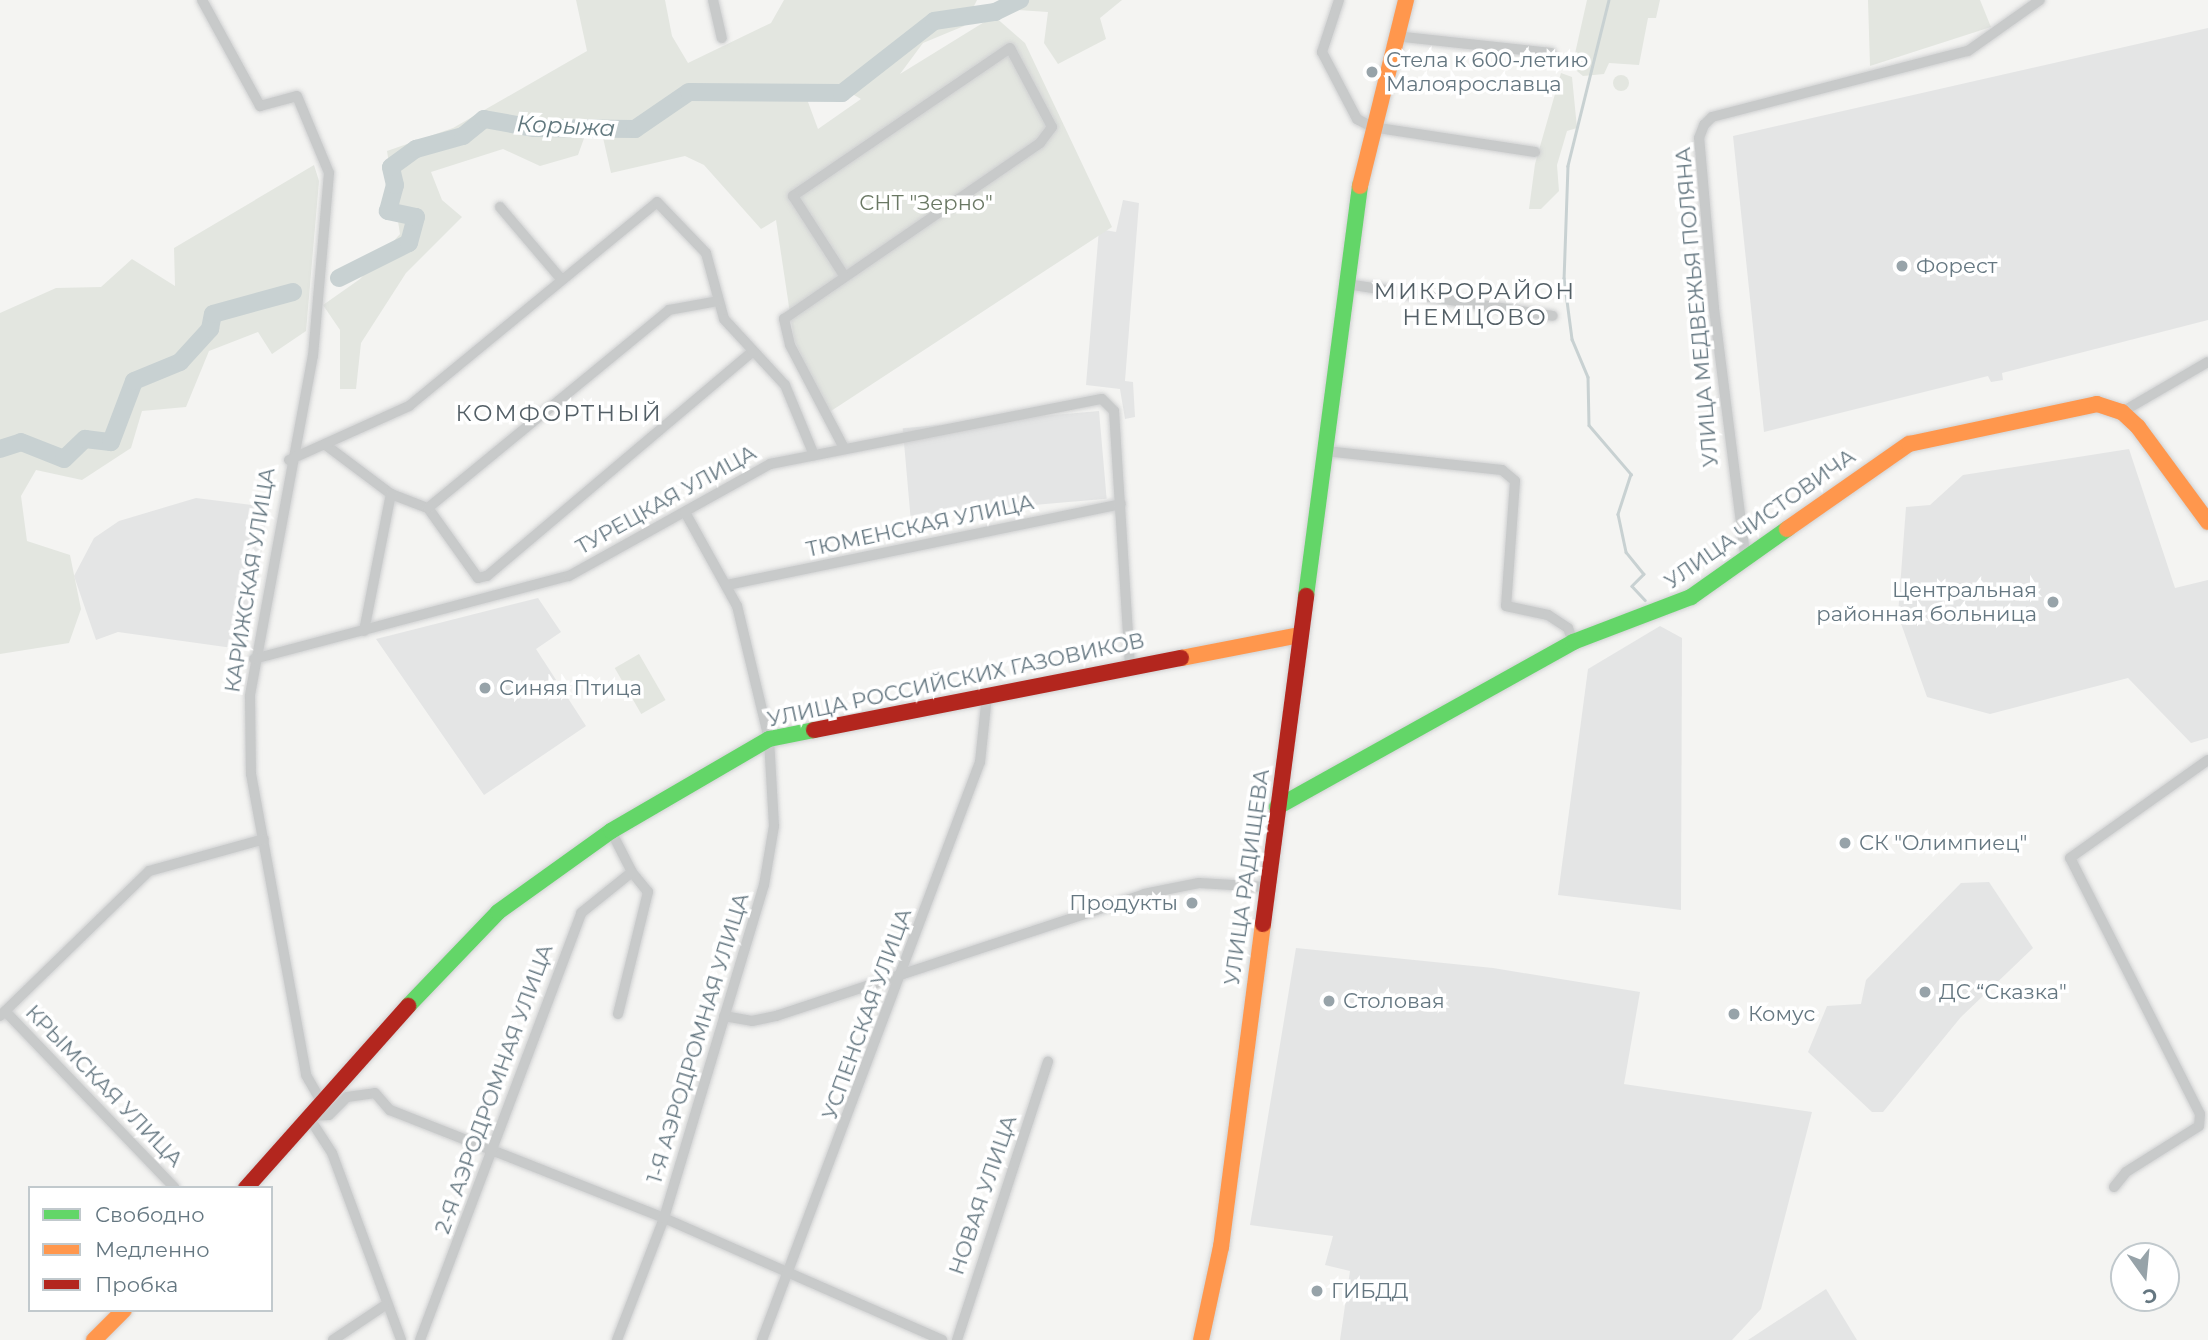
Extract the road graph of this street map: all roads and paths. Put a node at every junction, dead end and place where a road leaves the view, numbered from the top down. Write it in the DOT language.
graph roads {
  1 [pos="202,0"];
  2 [pos="713,0"];
  3 [pos="1339,0"];
  4 [pos="1406,0"];
  5 [pos="2040,0"];
  6 [pos="1395,36"];
  7 [pos="722,38"];
  8 [pos="1551,53"];
  9 [pos="1372,127"];
  10 [pos="1535,152"];
  11 [pos="500,207"];
  12 [pos="845,277"];
  13 [pos="561,279"];
  14 [pos="1347,284"];
  15 [pos="718,301"];
  16 [pos="1553,316"];
  17 [pos="751,353"];
  18 [pos="2208,362"];
  19 [pos="2122,412"];
  20 [pos="327,446"];
  21 [pos="844,448"];
  22 [pos="1325,451"];
  23 [pos="814,455"];
  24 [pos="289,460"];
  25 [pos="391,494"];
  26 [pos="1121,504"];
  27 [pos="428,509"];
  28 [pos="685,512"];
  29 [pos="2208,522"];
  30 [pos="1745,554"];
  31 [pos="727,585"];
  32 [pos="364,631"];
  33 [pos="1299,635"];
  34 [pos="1573,642"];
  35 [pos="254,659"];
  36 [pos="1130,664"];
  37 [pos="987,695"];
  38 [pos="769,739"];
  39 [pos="2208,760"];
  40 [pos="1277,807"];
  41 [pos="611,831"];
  42 [pos="264,839"];
  43 [pos="632,872"];
  44 [pos="1266,887"];
  45 [pos="902,977"];
  46 [pos="2,1013"];
  47 [pos="618,1014"];
  48 [pos="724,1016"];
  49 [pos="1048,1062"];
  50 [pos="320,1099"];
  51 [pos="308,1116"];
  52 [pos="494,1149"];
  53 [pos="173,1186"];
  54 [pos="248,1186"];
  55 [pos="2114,1188"];
  56 [pos="664,1218"];
  57 [pos="789,1273"];
  58 [pos="384,1306"];
  59 [pos="122,1312"];
  60 [pos="94,1340"];
  61 [pos="332,1340"];
  62 [pos="401,1340"];
  63 [pos="420,1340"];
  64 [pos="617,1340"];
  65 [pos="762,1340"];
  66 [pos="942,1340"];
  67 [pos="957,1340"];
  68 [pos="1201,1340"];
  1 -- 24 [label="street, КАРИЖСКАЯ УЛИЦА"];
  2 -- 7 [label="street"];
  3 -- 9 [label="street"];
  4 -- 6 [label="main road, УЛИЦА РАДИЩЕВА"];
  5 -- 30 [label="street, УЛИЦА МЕДВЕЖЬЯ ПОЛЯНА"];
  6 -- 8 [label="street"];
  6 -- 9 [label="main road, УЛИЦА РАДИЩЕВА"];
  9 -- 10 [label="street"];
  9 -- 14 [label="main road, УЛИЦА РАДИЩЕВА"];
  11 -- 13 [label="street"];
  12 -- 12 [label="street"];
  12 -- 21 [label="street"];
  13 -- 15 [label="street"];
  13 -- 20 [label="street"];
  14 -- 16 [label="street"];
  14 -- 22 [label="main road, УЛИЦА РАДИЩЕВА"];
  15 -- 17 [label="street"];
  15 -- 27 [label="street"];
  17 -- 23 [label="street"];
  17 -- 27 [label="street"];
  18 -- 19 [label="street"];
  19 -- 29 [label="main road"];
  19 -- 30 [label="main road, УЛИЦА ЧИСТОВИЧА"];
  20 -- 24 [label="street"];
  20 -- 25 [label="street"];
  21 -- 23 [label="street, ТУРЕЦКАЯ УЛИЦА"];
  21 -- 26 [label="street, ТУРЕЦКАЯ УЛИЦА"];
  22 -- 33 [label="main road, УЛИЦА РАДИЩЕВА"];
  22 -- 34 [label="street"];
  23 -- 28 [label="street, ТУРЕЦКАЯ УЛИЦА"];
  24 -- 35 [label="street, КАРИЖСКАЯ УЛИЦА"];
  25 -- 27 [label="street"];
  25 -- 32 [label="street"];
  26 -- 31 [label="street, ТЮМЕНСКАЯ УЛИЦА"];
  26 -- 36 [label="street"];
  28 -- 31 [label="street, 1-Я АЭРОДРОМНАЯ УЛИЦА"];
  28 -- 32 [label="street, ТУРЕЦКАЯ УЛИЦА"];
  30 -- 34 [label="main road, УЛИЦА ЧИСТОВИЧА"];
  31 -- 38 [label="street, 1-Я АЭРОДРОМНАЯ УЛИЦА"];
  32 -- 35 [label="street, ТУРЕЦКАЯ УЛИЦА"];
  33 -- 36 [label="main road, УЛИЦА РОССИЙСКИХ ГАЗОВИКОВ"];
  33 -- 40 [label="main road, УЛИЦА РАДИЩЕВА"];
  34 -- 40 [label="main road, УЛИЦА ЧИСТОВИЧА"];
  35 -- 42 [label="street, КАРИЖСКАЯ УЛИЦА"];
  36 -- 37 [label="main road, УЛИЦА РОССИЙСКИХ ГАЗОВИКОВ"];
  37 -- 38 [label="main road, УЛИЦА РОССИЙСКИХ ГАЗОВИКОВ"];
  37 -- 45 [label="street, УСПЕНСКАЯ УЛИЦА"];
  38 -- 41 [label="main road, УЛИЦА РОССИЙСКИХ ГАЗОВИКОВ"];
  38 -- 48 [label="street, 1-Я АЭРОДРОМНАЯ УЛИЦА"];
  39 -- 55 [label="street"];
  40 -- 44 [label="main road, УЛИЦА РАДИЩЕВА"];
  41 -- 43 [label="street"];
  41 -- 50 [label="main road, УЛИЦА РОССИЙСКИХ ГАЗОВИКОВ"];
  42 -- 46 [label="street"];
  42 -- 50 [label="street, КАРИЖСКАЯ УЛИЦА"];
  43 -- 47 [label="street"];
  43 -- 52 [label="street, 2-Я АЭРОДРОМНАЯ УЛИЦА"];
  44 -- 45 [label="street"];
  44 -- 68 [label="main road, УЛИЦА РАДИЩЕВА"];
  45 -- 48 [label="street"];
  45 -- 57 [label="street, УСПЕНСКАЯ УЛИЦА"];
  46 -- 53 [label="street, КРЫМСКАЯ УЛИЦА"];
  48 -- 56 [label="street, 1-Я АЭРОДРОМНАЯ УЛИЦА"];
  49 -- 67 [label="street, НОВАЯ УЛИЦА"];
  50 -- 51 [label="main road, УЛИЦА РОССИЙСКИХ ГАЗОВИКОВ"];
  51 -- 52 [label="street"];
  51 -- 54 [label="main road, УЛИЦА РОССИЙСКИХ ГАЗОВИКОВ"];
  51 -- 58 [label="street"];
  52 -- 56 [label="street"];
  52 -- 63 [label="street, 2-Я АЭРОДРОМНАЯ УЛИЦА"];
  56 -- 57 [label="street"];
  56 -- 64 [label="street, 1-Я АЭРОДРОМНАЯ УЛИЦА"];
  57 -- 65 [label="street, УСПЕНСКАЯ УЛИЦА"];
  57 -- 66 [label="street"];
  58 -- 61 [label="street"];
  58 -- 62 [label="street"];
  59 -- 60 [label="main road"];
}
